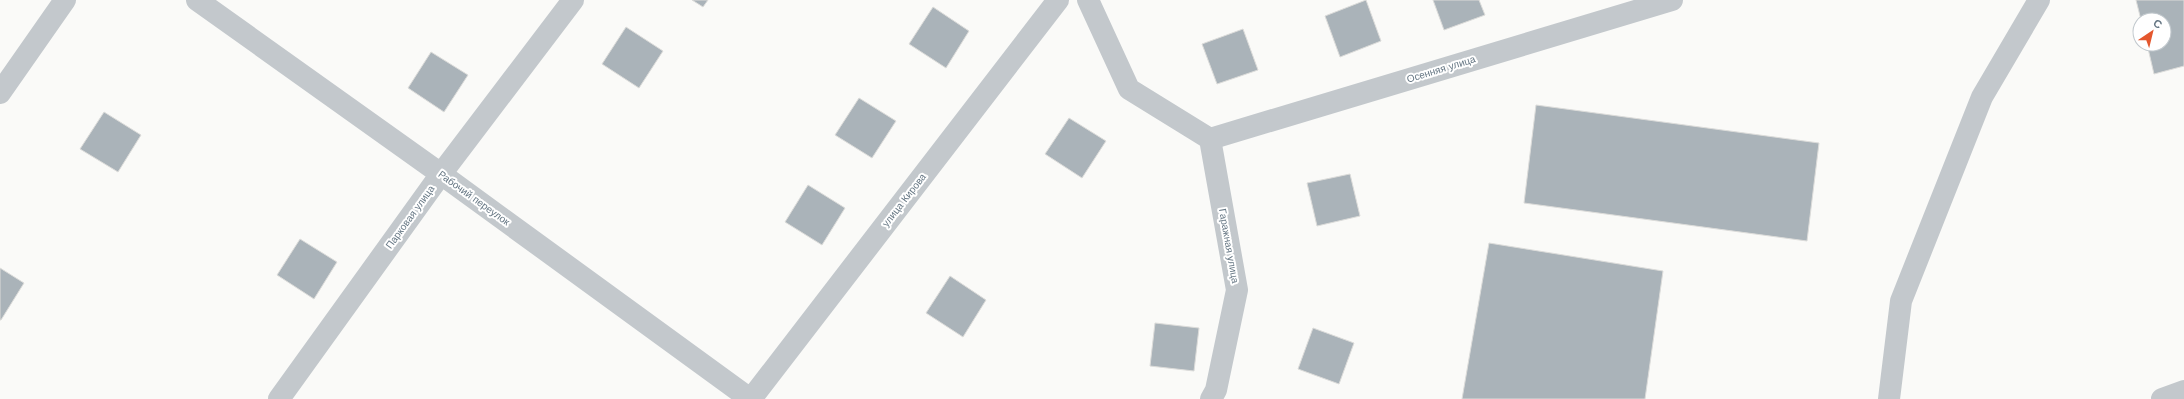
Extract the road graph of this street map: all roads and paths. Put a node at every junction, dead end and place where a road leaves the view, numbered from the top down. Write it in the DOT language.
graph roads {
  1 [pos="65,0"];
  2 [pos="196,0"];
  3 [pos="573,0"];
  4 [pos="1058,0"];
  5 [pos="1088,0"];
  6 [pos="1672,0"];
  7 [pos="2039,0"];
  8 [pos="0,93"];
  9 [pos="1210,139"];
  10 [pos="441,174"];
  11 [pos="2184,391"];
  12 [pos="279,399"];
  13 [pos="750,399"];
  14 [pos="1211,399"];
  15 [pos="1889,399"];
  16 [pos="2162,399"];
  1 -- 8 [label="street"];
  2 -- 10 [label="street, Рабочий переулок"];
  3 -- 10 [label="street, Парковая улица"];
  4 -- 13 [label="street, улица Кирова"];
  5 -- 9 [label="street"];
  6 -- 9 [label="street, Осенняя улица"];
  7 -- 15 [label="street"];
  9 -- 14 [label="street, Гаражная улица"];
  10 -- 12 [label="street, Парковая улица"];
  10 -- 13 [label="street, Рабочий переулок"];
  11 -- 16 [label="street"];
}
